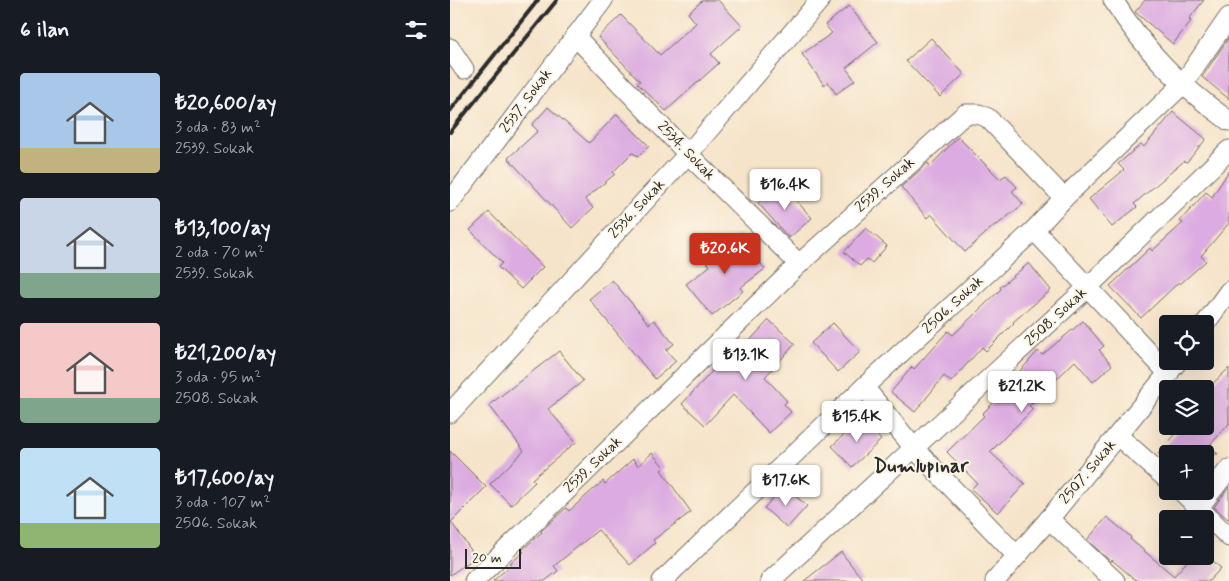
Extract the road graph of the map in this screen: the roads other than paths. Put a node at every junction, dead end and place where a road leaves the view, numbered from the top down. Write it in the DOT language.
graph roads {
  1 [pos="603,0"];
  2 [pos="820,0"];
  3 [pos="1113,0"];
  4 [pos="1229,17"];
  5 [pos="575,36"];
  6 [pos="450,48"];
  7 [pos="464,69"];
  8 [pos="1182,85"];
  9 [pos="1229,121"];
  10 [pos="1229,150"];
  11 [pos="688,154"];
  12 [pos="1064,198"];
  13 [pos="450,202"];
  14 [pos="1034,230"];
  15 [pos="799,264"];
  16 [pos="1087,288"];
  17 [pos="1229,291"];
  18 [pos="1212,315"];
  19 [pos="1159,355"];
  20 [pos="1171,370"];
  21 [pos="864,387"];
  22 [pos="450,413"];
  23 [pos="1118,436"];
  24 [pos="914,448"];
  25 [pos="1229,469"];
  26 [pos="1159,472"];
  27 [pos="1191,500"];
  28 [pos="1199,507"];
  29 [pos="1049,519"];
  30 [pos="1229,536"];
  31 [pos="1017,556"];
  32 [pos="474,581"];
  33 [pos="662,581"];
  34 [pos="770,581"];
  35 [pos="995,581"];
  36 [pos="1115,581"];
  1 -- 5 [label="street, 2537. Sokak"];
  2 -- 11 [label="street, 2536. Sokak"];
  3 -- 8 [label="street"];
  4 -- 8 [label="street, 2506. Sokak"];
  5 -- 11 [label="street, 2534. Sokak"];
  5 -- 13 [label="street, 2537. Sokak"];
  6 -- 7 [label="street"];
  8 -- 9 [label="street"];
  8 -- 12 [label="street, 2506. Sokak"];
  10 -- 16 [label="street, 2508. Sokak"];
  11 -- 15 [label="street, 2534. Sokak"];
  11 -- 22 [label="street, 2536. Sokak"];
  12 -- 14 [label="street, 2506. Sokak"];
  12 -- 15 [label="street, 2539. Sokak"];
  14 -- 16 [label="street"];
  14 -- 21 [label="street, 2506. Sokak"];
  15 -- 32 [label="street, 2539. Sokak"];
  16 -- 19 [label="street"];
  16 -- 24 [label="street, 2508. Sokak"];
  17 -- 18 [label="street"];
  20 -- 23 [label="street, 2507. Sokak"];
  21 -- 24 [label="street"];
  21 -- 33 [label="street, 2506. Sokak"];
  23 -- 26 [label="street"];
  23 -- 29 [label="street, 2507. Sokak"];
  24 -- 31 [label="street"];
  24 -- 34 [label="street, 2508. Sokak"];
  25 -- 28 [label="street"];
  27 -- 28 [label="street"];
  28 -- 30 [label="street"];
  29 -- 31 [label="street, 2507. Sokak"];
  29 -- 36 [label="street"];
  31 -- 35 [label="street, 2507. Sokak"];
}
